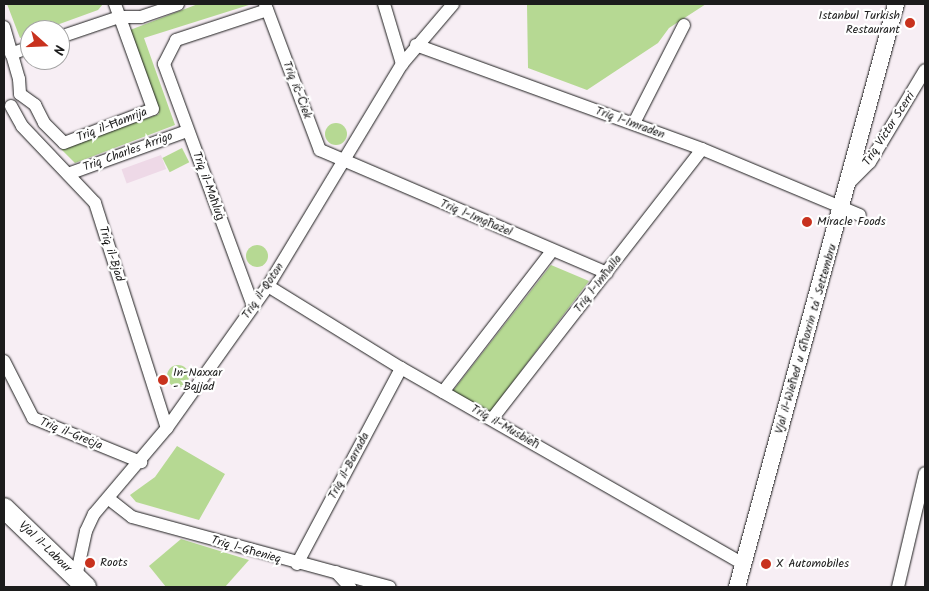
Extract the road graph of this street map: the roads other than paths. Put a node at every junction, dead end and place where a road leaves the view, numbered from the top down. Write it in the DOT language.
graph roads {
  1 [pos="115,4"];
  2 [pos="178,4"];
  3 [pos="384,4"];
  4 [pos="453,4"];
  5 [pos="896,4"];
  6 [pos="266,7"];
  7 [pos="120,17"];
  8 [pos="684,25"];
  9 [pos="4,28"];
  10 [pos="70,34"];
  11 [pos="416,45"];
  12 [pos="20,51"];
  13 [pos="12,54"];
  14 [pos="402,64"];
  15 [pos="925,70"];
  16 [pos="20,94"];
  17 [pos="7,107"];
  18 [pos="634,124"];
  19 [pos="187,130"];
  20 [pos="702,149"];
  21 [pos="345,163"];
  22 [pos="68,174"];
  23 [pos="848,184"];
  24 [pos="843,206"];
  25 [pos="860,215"];
  26 [pos="552,251"];
  27 [pos="607,273"];
  28 [pos="268,286"];
  29 [pos="253,306"];
  30 [pos="4,362"];
  31 [pos="401,368"];
  32 [pos="443,392"];
  33 [pos="492,419"];
  34 [pos="167,428"];
  35 [pos="141,462"];
  36 [pos="925,473"];
  37 [pos="109,499"];
  38 [pos="4,508"];
  39 [pos="921,511"];
  40 [pos="298,564"];
  41 [pos="743,564"];
  42 [pos="336,572"];
  43 [pos="81,582"];
  44 [pos="350,587"];
  45 [pos="390,587"];
  46 [pos="737,587"];
  47 [pos="898,587"];
  1 -- 7 [label="street, Triq il-Ħamrija"];
  2 -- 7 [label="street"];
  3 -- 14 [label="street"];
  4 -- 11 [label="street, Triq il-Qoton"];
  5 -- 23 [label="street, Vjal il-Wieħed u Għoxrin ta' Settembru"];
  6 -- 19 [label="street, Triq il-Maħluġ"];
  6 -- 21 [label="street, Triq iċ-Ċiek"];
  7 -- 10 [label="street"];
  7 -- 16 [label="street, Triq il-Ħamrija"];
  8 -- 18 [label="street"];
  9 -- 13 [label="street"];
  11 -- 14 [label="street, Triq il-Qoton"];
  11 -- 18 [label="street, Triq l-Imraden"];
  12 -- 13 [label="street"];
  13 -- 16 [label="street"];
  14 -- 21 [label="street, Triq il-Qoton"];
  15 -- 23 [label="street, Triq Victor Scerri"];
  16 -- 17 [label="street"];
  17 -- 22 [label="street, Triq il-Bjad"];
  18 -- 20 [label="street, Triq l-Imraden"];
  19 -- 22 [label="street, Triq Charles Arrigo"];
  19 -- 29 [label="street, Triq il-Maħluġ"];
  20 -- 24 [label="street, Triq l-Imraden"];
  20 -- 27 [label="street, Triq l-Imħalla"];
  21 -- 26 [label="street, Triq l-Imgħażel"];
  21 -- 28 [label="street, Triq il-Qoton"];
  22 -- 34 [label="street, Triq il-Bjad"];
  23 -- 24 [label="street, Vjal il-Wieħed u Għoxrin ta' Settembru"];
  24 -- 25 [label="street, Triq l-Imraden"];
  24 -- 41 [label="street, Vjal il-Wieħed u Għoxrin ta' Settembru"];
  26 -- 27 [label="street, Triq l-Imgħażel"];
  26 -- 32 [label="street"];
  27 -- 33 [label="street, Triq l-Imħalla"];
  28 -- 29 [label="street, Triq il-Qoton"];
  28 -- 31 [label="street, Triq il-Musbieħ"];
  29 -- 34 [label="street, Triq il-Qoton"];
  30 -- 35 [label="street, Triq il-Greċja"];
  31 -- 32 [label="street, Triq il-Musbieħ"];
  31 -- 40 [label="street, Triq il-Barrada"];
  32 -- 33 [label="street, Triq il-Musbieħ"];
  33 -- 41 [label="street, Triq il-Musbieħ"];
  34 -- 35 [label="street, Triq il-Qoton"];
  35 -- 37 [label="street, Triq il-Qoton"];
  36 -- 39 [label="street"];
  37 -- 40 [label="street, Triq l-Għenieq"];
  37 -- 43 [label="street, Triq il-Qoton"];
  38 -- 43 [label="main road, Vjal il-Labour"];
  39 -- 47 [label="street"];
  40 -- 42 [label="street, Triq l-Għenieq"];
  41 -- 46 [label="street, Vjal il-Wieħed u Għoxrin ta' Settembru"];
  42 -- 44 [label="street"];
  42 -- 45 [label="street, Triq l-Għenieq"];
}
